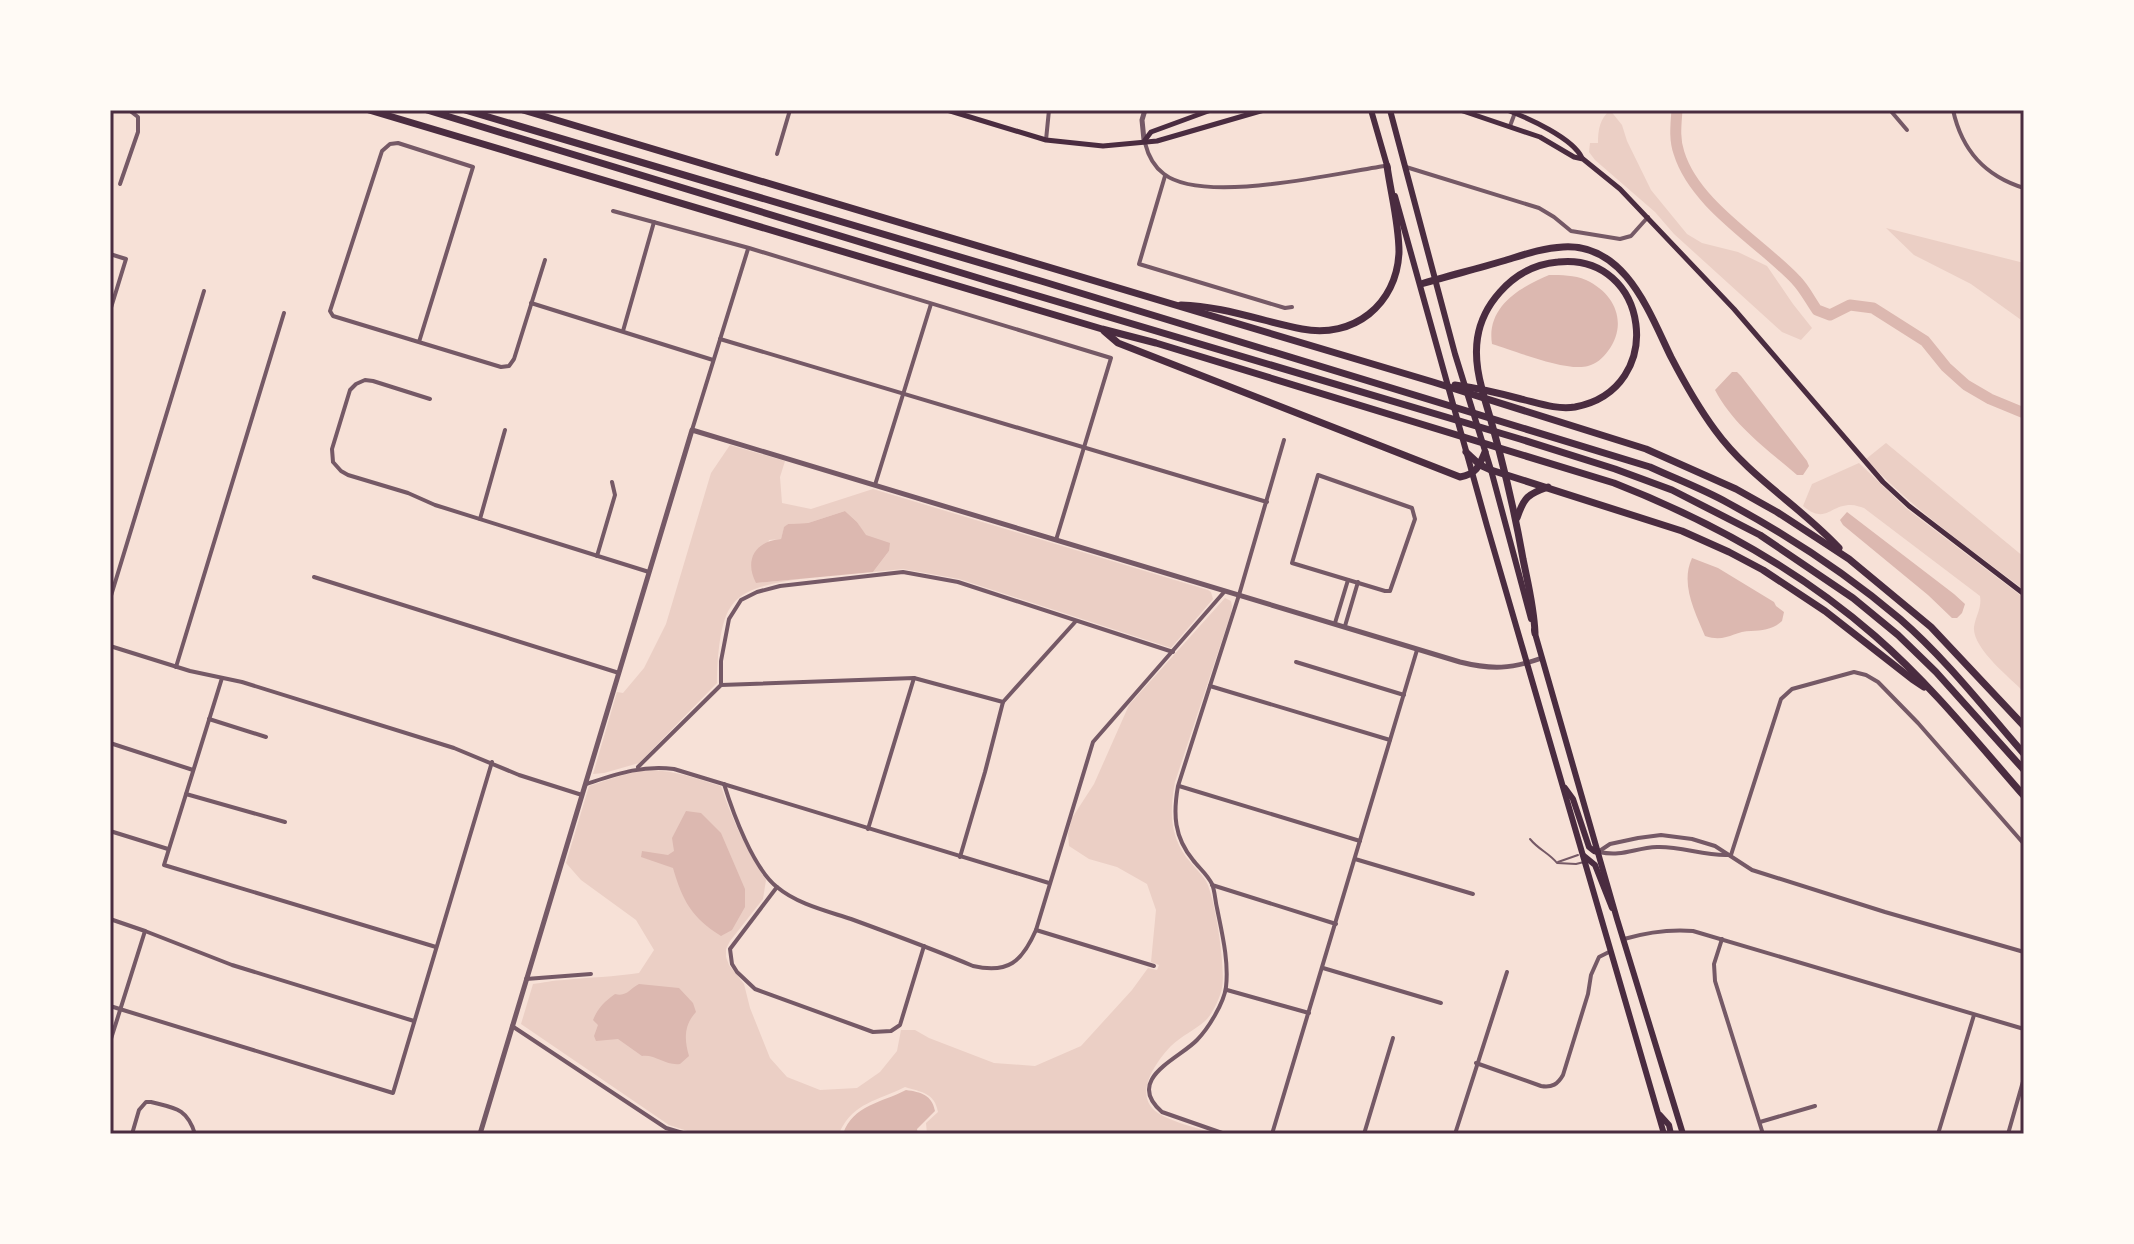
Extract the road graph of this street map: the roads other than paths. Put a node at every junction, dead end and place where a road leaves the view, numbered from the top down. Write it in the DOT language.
graph roads {
  1 [pos="129,110"];
  2 [pos="369,110"];
  3 [pos="427,110"];
  4 [pos="465,110"];
  5 [pos="523,110"];
  6 [pos="790,110"];
  7 [pos="947,110"];
  8 [pos="1049,110"];
  9 [pos="1145,110"];
  10 [pos="1211,110"];
  11 [pos="1264,110"];
  12 [pos="1371,110"];
  13 [pos="1390,110"];
  14 [pos="1460,110"];
  15 [pos="1507,110"];
  16 [pos="1890,110"];
  17 [pos="1953,110"];
  18 [pos="1516,112"];
  19 [pos="1510,126"];
  20 [pos="1907,130"];
  21 [pos="1046,140"];
  22 [pos="1144,140"];
  23 [pos="777,154"];
  24 [pos="1583,159"];
  25 [pos="1387,166"];
  26 [pos="1406,167"];
  27 [pos="1165,176"];
  28 [pos="120,184"];
  29 [pos="2024,188"];
  30 [pos="613,211"];
  31 [pos="1648,216"];
  32 [pos="654,222"];
  33 [pos="749,248"];
  34 [pos="110,254"];
  35 [pos="545,260"];
  36 [pos="1436,280"];
  37 [pos="1421,284"];
  38 [pos="204,291"];
  39 [pos="531,303"];
  40 [pos="931,304"];
  41 [pos="1171,304"];
  42 [pos="1292,307"];
  43 [pos="110,311"];
  44 [pos="284,313"];
  45 [pos="1102,329"];
  46 [pos="623,331"];
  47 [pos="720,339"];
  48 [pos="419,342"];
  49 [pos="713,360"];
  50 [pos="1433,382"];
  51 [pos="904,394"];
  52 [pos="430,399"];
  53 [pos="505,430"];
  54 [pos="692,430"];
  55 [pos="1284,440"];
  56 [pos="1084,449"];
  57 [pos="1466,452"];
  58 [pos="1485,452"];
  59 [pos="1480,465"];
  60 [pos="1491,470"];
  61 [pos="1472,475"];
  62 [pos="1507,475"];
  63 [pos="612,482"];
  64 [pos="875,485"];
  65 [pos="1548,487"];
  66 [pos="1267,502"];
  67 [pos="480,519"];
  68 [pos="1517,520"];
  69 [pos="1056,540"];
  70 [pos="596,557"];
  71 [pos="1849,559"];
  72 [pos="649,572"];
  73 [pos="314,577"];
  74 [pos="1348,580"];
  75 [pos="1358,582"];
  76 [pos="1225,591"];
  77 [pos="2024,594"];
  78 [pos="1239,595"];
  79 [pos="110,599"];
  80 [pos="1076,621"];
  81 [pos="1335,623"];
  82 [pos="1345,626"];
  83 [pos="1535,633"];
  84 [pos="111,649"];
  85 [pos="1418,649"];
  86 [pos="1173,652"];
  87 [pos="1542,658"];
  88 [pos="1296,662"];
  89 [pos="1528,663"];
  90 [pos="176,667"];
  91 [pos="619,673"];
  92 [pos="222,678"];
  93 [pos="914,678"];
  94 [pos="721,685"];
  95 [pos="1210,686"];
  96 [pos="1933,692"];
  97 [pos="1404,695"];
  98 [pos="1003,702"];
  99 [pos="209,719"];
  100 [pos="2024,726"];
  101 [pos="266,737"];
  102 [pos="1390,740"];
  103 [pos="110,743"];
  104 [pos="2024,754"];
  105 [pos="492,762"];
  106 [pos="637,768"];
  107 [pos="193,770"];
  108 [pos="2024,770"];
  109 [pos="1561,782"];
  110 [pos="586,784"];
  111 [pos="724,784"];
  112 [pos="1178,786"];
  113 [pos="186,794"];
  114 [pos="582,795"];
  115 [pos="2024,796"];
  116 [pos="285,822"];
  117 [pos="868,829"];
  118 [pos="110,831"];
  119 [pos="1530,839"];
  120 [pos="1360,841"];
  121 [pos="2024,844"];
  122 [pos="168,849"];
  123 [pos="1598,852"];
  124 [pos="1583,854"];
  125 [pos="1731,855"];
  126 [pos="960,857"];
  127 [pos="1355,859"];
  128 [pos="1586,862"];
  129 [pos="1557,863"];
  130 [pos="1049,883"];
  131 [pos="1212,885"];
  132 [pos="777,887"];
  133 [pos="1473,894"];
  134 [pos="110,919"];
  135 [pos="1617,919"];
  136 [pos="1336,924"];
  137 [pos="1036,930"];
  138 [pos="145,931"];
  139 [pos="1624,939"];
  140 [pos="1722,939"];
  141 [pos="924,946"];
  142 [pos="436,947"];
  143 [pos="1612,951"];
  144 [pos="2024,952"];
  145 [pos="1154,966"];
  146 [pos="1323,968"];
  147 [pos="1507,972"];
  148 [pos="591,974"];
  149 [pos="526,979"];
  150 [pos="1226,989"];
  151 [pos="1441,1003"];
  152 [pos="110,1006"];
  153 [pos="120,1009"];
  154 [pos="1309,1013"];
  155 [pos="1974,1015"];
  156 [pos="414,1021"];
  157 [pos="512,1026"];
  158 [pos="2024,1029"];
  159 [pos="1393,1038"];
  160 [pos="110,1042"];
  161 [pos="1476,1063"];
  162 [pos="2024,1078"];
  163 [pos="1815,1106"];
  164 [pos="1658,1113"];
  165 [pos="1760,1122"];
  166 [pos="132,1134"];
  167 [pos="195,1134"];
  168 [pos="480,1134"];
  169 [pos="686,1134"];
  170 [pos="1225,1134"];
  171 [pos="1272,1134"];
  172 [pos="1364,1134"];
  173 [pos="1455,1134"];
  174 [pos="1664,1134"];
  175 [pos="1671,1134"];
  176 [pos="1683,1134"];
  177 [pos="1763,1134"];
  178 [pos="1938,1134"];
  179 [pos="2008,1134"];
  1 -- 28 [label="street"];
  2 -- 45 [label="highway"];
  3 -- 108 [label="highway"];
  4 -- 104 [label="highway"];
  5 -- 41 [label="highway"];
  6 -- 23 [label="street"];
  7 -- 21 [label="main road"];
  8 -- 21 [label="street"];
  9 -- 22 [label="street"];
  10 -- 22 [label="main road"];
  11 -- 22 [label="main road"];
  12 -- 25 [label="main road"];
  13 -- 26 [label="main road"];
  14 -- 19 [label="main road"];
  15 -- 18 [label="main road"];
  16 -- 20 [label="street"];
  17 -- 29 [label="street"];
  18 -- 19 [label="street"];
  18 -- 24 [label="main road"];
  19 -- 24 [label="main road"];
  21 -- 22 [label="main road"];
  22 -- 27 [label="street"];
  24 -- 31 [label="main road"];
  25 -- 27 [label="street"];
  25 -- 37 [label="main road"];
  25 -- 41 [label="highway"];
  26 -- 31 [label="street"];
  26 -- 36 [label="main road"];
  27 -- 42 [label="street"];
  30 -- 32 [label="street"];
  31 -- 77 [label="main road"];
  32 -- 33 [label="street"];
  32 -- 46 [label="street"];
  33 -- 40 [label="street"];
  33 -- 47 [label="street"];
  34 -- 43 [label="street"];
  35 -- 39 [label="street"];
  36 -- 37 [label="highway"];
  36 -- 58 [label="main road"];
  36 -- 71 [label="highway"];
  37 -- 57 [label="main road"];
  38 -- 79 [label="street"];
  39 -- 46 [label="street"];
  39 -- 48 [label="street"];
  40 -- 51 [label="street"];
  40 -- 56 [label="street"];
  41 -- 50 [label="highway"];
  44 -- 90 [label="street"];
  45 -- 61 [label="highway"];
  45 -- 96 [label="highway"];
  46 -- 49 [label="street"];
  47 -- 49 [label="street"];
  47 -- 51 [label="street"];
  48 -- 48 [label="street"];
  49 -- 54 [label="street"];
  50 -- 62 [label="highway"];
  50 -- 71 [label="highway"];
  51 -- 56 [label="street"];
  51 -- 64 [label="street"];
  52 -- 67 [label="street"];
  53 -- 67 [label="street"];
  54 -- 64 [label="street"];
  54 -- 72 [label="street"];
  55 -- 66 [label="street"];
  56 -- 66 [label="street"];
  56 -- 69 [label="street"];
  57 -- 59 [label="highway"];
  57 -- 61 [label="main road"];
  58 -- 59 [label="highway"];
  58 -- 60 [label="main road"];
  59 -- 60 [label="highway"];
  59 -- 61 [label="highway"];
  60 -- 62 [label="highway"];
  60 -- 83 [label="main road"];
  61 -- 89 [label="main road"];
  62 -- 65 [label="highway"];
  62 -- 68 [label="highway"];
  63 -- 70 [label="street"];
  64 -- 69 [label="street"];
  65 -- 68 [label="highway"];
  65 -- 96 [label="highway"];
  66 -- 78 [label="street"];
  67 -- 70 [label="street"];
  68 -- 83 [label="highway"];
  69 -- 76 [label="street"];
  70 -- 72 [label="street"];
  71 -- 100 [label="highway"];
  72 -- 91 [label="street"];
  73 -- 91 [label="street"];
  74 -- 75 [label="street"];
  74 -- 75 [label="street"];
  74 -- 81 [label="street"];
  75 -- 82 [label="street"];
  76 -- 78 [label="street"];
  76 -- 86 [label="street"];
  78 -- 81 [label="street"];
  78 -- 95 [label="street"];
  80 -- 86 [label="street"];
  80 -- 94 [label="street"];
  80 -- 98 [label="street"];
  81 -- 82 [label="street"];
  82 -- 85 [label="street"];
  83 -- 87 [label="main road"];
  84 -- 90 [label="street"];
  85 -- 89 [label="street"];
  85 -- 97 [label="street"];
  86 -- 130 [label="street"];
  87 -- 89 [label="street"];
  87 -- 123 [label="main road"];
  88 -- 97 [label="street"];
  89 -- 109 [label="main road"];
  90 -- 92 [label="street"];
  91 -- 110 [label="street"];
  92 -- 99 [label="street"];
  92 -- 105 [label="street"];
  93 -- 94 [label="street"];
  93 -- 98 [label="street"];
  93 -- 117 [label="street"];
  94 -- 106 [label="street"];
  95 -- 102 [label="street"];
  95 -- 112 [label="street"];
  96 -- 115 [label="highway"];
  97 -- 102 [label="street"];
  98 -- 126 [label="street"];
  99 -- 101 [label="street"];
  99 -- 107 [label="street"];
  102 -- 120 [label="street"];
  103 -- 107 [label="street"];
  105 -- 114 [label="street"];
  105 -- 142 [label="street"];
  106 -- 110 [label="street"];
  106 -- 111 [label="street"];
  107 -- 113 [label="street"];
  109 -- 123 [label="main road"];
  109 -- 124 [label="main road"];
  110 -- 114 [label="street"];
  111 -- 117 [label="street"];
  111 -- 132 [label="street"];
  112 -- 120 [label="street"];
  112 -- 131 [label="street"];
  113 -- 116 [label="street"];
  113 -- 122 [label="street"];
  114 -- 149 [label="street"];
  117 -- 126 [label="street"];
  118 -- 122 [label="street"];
  119 -- 129 [label="lane"];
  120 -- 127 [label="street"];
  121 -- 125 [label="street"];
  122 -- 142 [label="street"];
  123 -- 125 [label="street"];
  123 -- 125 [label="street"];
  123 -- 135 [label="main road"];
  124 -- 128 [label="main road"];
  124 -- 129 [label="lane"];
  124 -- 135 [label="main road"];
  125 -- 144 [label="street"];
  126 -- 130 [label="street"];
  127 -- 133 [label="street"];
  127 -- 136 [label="street"];
  128 -- 129 [label="lane"];
  128 -- 143 [label="main road"];
  130 -- 137 [label="street"];
  131 -- 136 [label="street"];
  131 -- 150 [label="street"];
  132 -- 141 [label="street"];
  132 -- 141 [label="street"];
  134 -- 138 [label="street"];
  135 -- 139 [label="main road"];
  136 -- 146 [label="street"];
  137 -- 141 [label="street"];
  137 -- 145 [label="street"];
  138 -- 153 [label="street"];
  138 -- 156 [label="street"];
  139 -- 140 [label="street"];
  139 -- 176 [label="main road"];
  140 -- 155 [label="street"];
  140 -- 165 [label="street"];
  142 -- 156 [label="street"];
  143 -- 161 [label="street"];
  143 -- 164 [label="main road"];
  146 -- 151 [label="street"];
  146 -- 154 [label="street"];
  147 -- 161 [label="street"];
  148 -- 149 [label="street"];
  149 -- 157 [label="street"];
  150 -- 154 [label="street"];
  150 -- 170 [label="street"];
  152 -- 153 [label="street"];
  153 -- 156 [label="street"];
  153 -- 160 [label="street"];
  154 -- 171 [label="street"];
  155 -- 158 [label="street"];
  155 -- 178 [label="street"];
  157 -- 168 [label="street"];
  157 -- 169 [label="street"];
  159 -- 172 [label="street"];
  161 -- 173 [label="street"];
  162 -- 179 [label="street"];
  163 -- 165 [label="street"];
  164 -- 174 [label="main road"];
  164 -- 175 [label="main road"];
  165 -- 177 [label="street"];
  166 -- 167 [label="street"];
}
